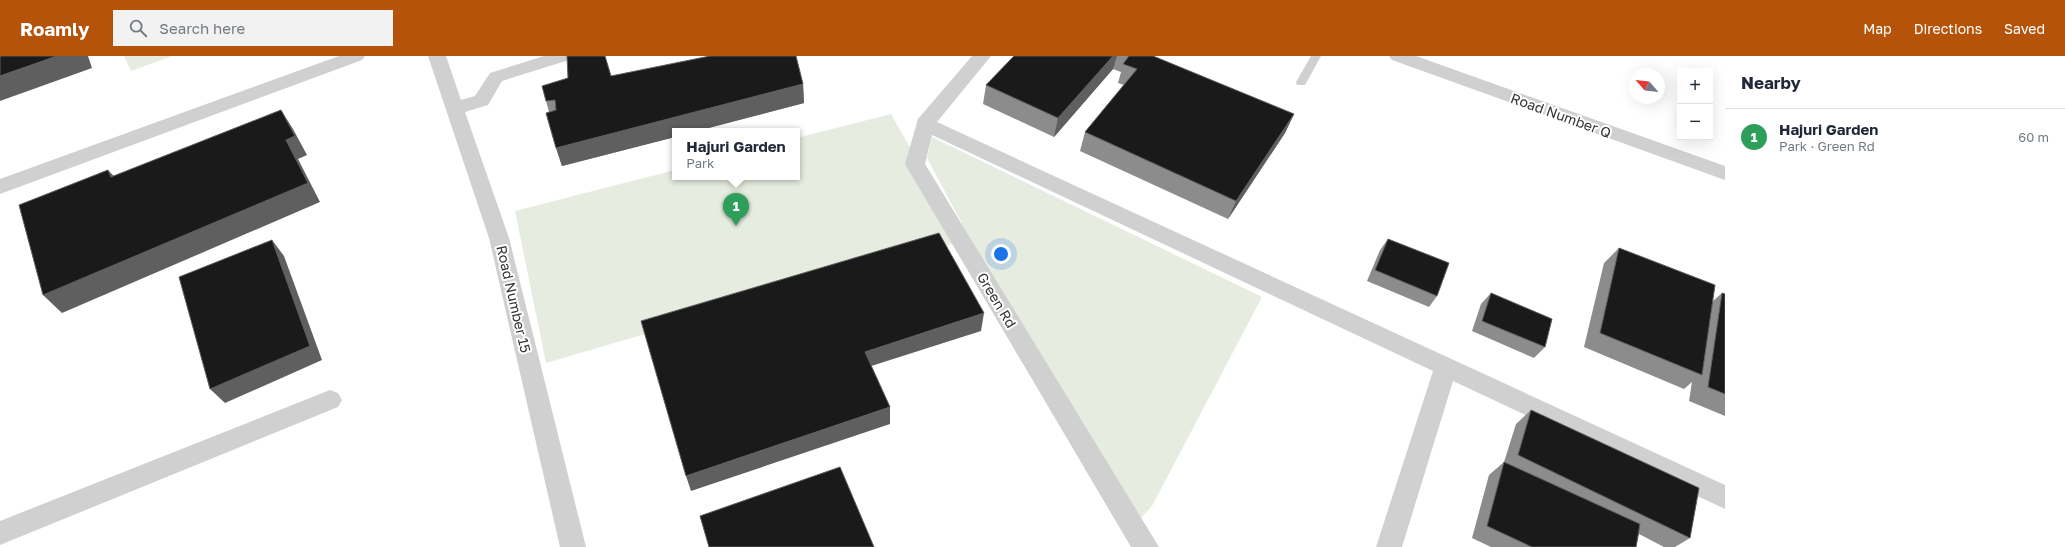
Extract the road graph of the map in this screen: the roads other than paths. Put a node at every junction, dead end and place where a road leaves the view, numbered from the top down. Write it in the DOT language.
graph roads {
  1 [pos="356,56"];
  2 [pos="437,56"];
  3 [pos="563,56"];
  4 [pos="982,56"];
  5 [pos="1316,56"];
  6 [pos="1398,56"];
  7 [pos="1301,82"];
  8 [pos="455,108"];
  9 [pos="925,124"];
  10 [pos="1725,173"];
  11 [pos="0,187"];
  12 [pos="1446,366"];
  13 [pos="330,400"];
  14 [pos="1725,497"];
  15 [pos="0,533"];
  16 [pos="573,547"];
  17 [pos="1146,547"];
  18 [pos="1389,547"];
  1 -- 11 [label="street"];
  2 -- 8 [label="street, Road Number 15"];
  3 -- 8 [label="street"];
  4 -- 9 [label="street, Green Rd"];
  5 -- 7 [label="lane"];
  6 -- 10 [label="street, Road Number Q"];
  8 -- 16 [label="street, Road Number 15"];
  9 -- 12 [label="street"];
  9 -- 17 [label="street, Green Rd"];
  12 -- 14 [label="street"];
  12 -- 18 [label="street"];
  13 -- 15 [label="street"];
}
